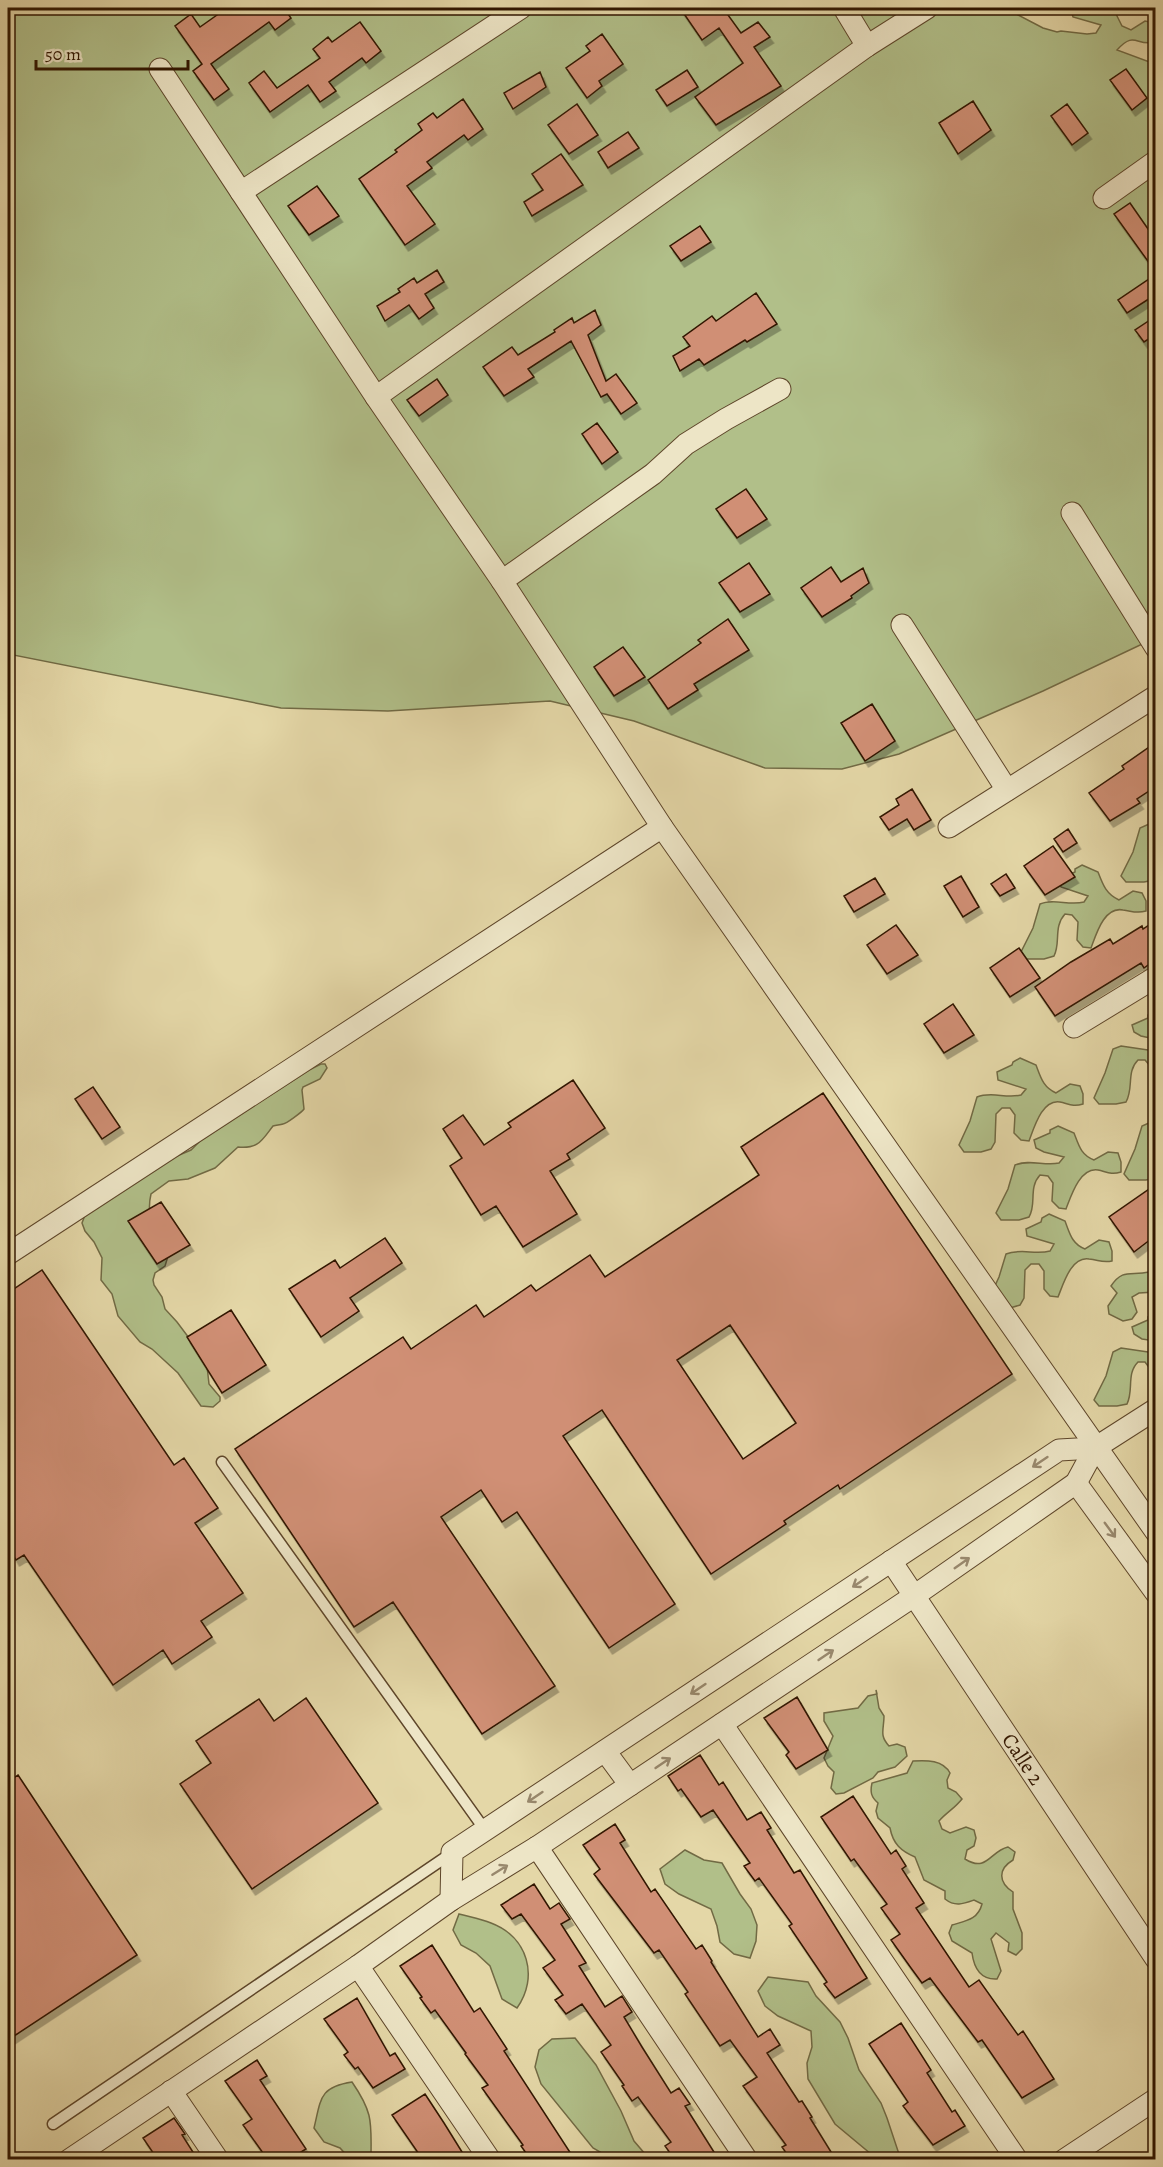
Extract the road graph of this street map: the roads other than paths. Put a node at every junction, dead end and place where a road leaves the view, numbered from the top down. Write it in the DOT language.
graph roads {
  1 [pos="521,8"];
  2 [pos="844,8"];
  3 [pos="927,8"];
  4 [pos="867,46"];
  5 [pos="160,69"];
  6 [pos="1155,161"];
  7 [pos="241,192"];
  8 [pos="1104,198"];
  9 [pos="780,389"];
  10 [pos="376,397"];
  11 [pos="1072,513"];
  12 [pos="502,580"];
  13 [pos="902,626"];
  14 [pos="1155,648"];
  15 [pos="1155,696"];
  16 [pos="1007,790"];
  17 [pos="662,827"];
  18 [pos="949,827"];
  19 [pos="1155,977"];
  20 [pos="1074,1027"];
  21 [pos="8,1254"];
  22 [pos="1155,1409"];
  23 [pos="1095,1448"];
  24 [pos="222,1462"];
  25 [pos="1076,1483"];
  26 [pos="1155,1532"];
  27 [pos="891,1561"];
  28 [pos="1155,1593"];
  29 [pos="914,1596"];
  30 [pos="723,1724"];
  31 [pos="605,1751"];
  32 [pos="630,1785"];
  33 [pos="486,1830"];
  34 [pos="537,1847"];
  35 [pos="452,1852"];
  36 [pos="450,1900"];
  37 [pos="1155,1959"];
  38 [pos="358,1966"];
  39 [pos="171,2091"];
  40 [pos="1155,2099"];
  41 [pos="52,2124"];
  42 [pos="69,2160"];
  43 [pos="218,2160"];
  44 [pos="490,2160"];
  45 [pos="747,2160"];
  46 [pos="1017,2160"];
  47 [pos="1064,2160"];
  1 -- 7 [label="street"];
  2 -- 4 [label="street"];
  3 -- 4 [label="street"];
  4 -- 10 [label="street"];
  5 -- 7 [label="street"];
  6 -- 8 [label="street"];
  7 -- 10 [label="street"];
  9 -- 12 [label="street"];
  10 -- 12 [label="street"];
  11 -- 14 [label="street"];
  12 -- 17 [label="street"];
  13 -- 16 [label="street"];
  15 -- 16 [label="street"];
  16 -- 18 [label="street"];
  17 -- 21 [label="street"];
  17 -- 23 [label="street"];
  19 -- 20 [label="street"];
  22 -- 23 [label="street"];
  23 -- 25 [label="street"];
  23 -- 26 [label="street"];
  23 -- 27 [label="street, one-way"];
  24 -- 33 [label="lane"];
  25 -- 28 [label="street, one-way"];
  29 -- 25 [label="street, one-way"];
  27 -- 29 [label="street, Calle 2"];
  27 -- 31 [label="street, one-way"];
  30 -- 29 [label="street, one-way"];
  29 -- 37 [label="street, Calle 2"];
  32 -- 30 [label="street, one-way"];
  30 -- 46 [label="street"];
  31 -- 32 [label="street"];
  31 -- 33 [label="street, one-way"];
  32 -- 34 [label="street"];
  33 -- 35 [label="street"];
  36 -- 34 [label="street, one-way"];
  34 -- 45 [label="street"];
  35 -- 36 [label="street"];
  35 -- 41 [label="lane"];
  36 -- 38 [label="street"];
  38 -- 39 [label="street"];
  38 -- 44 [label="street"];
  39 -- 42 [label="street"];
  39 -- 43 [label="street"];
  40 -- 47 [label="street"];
}
